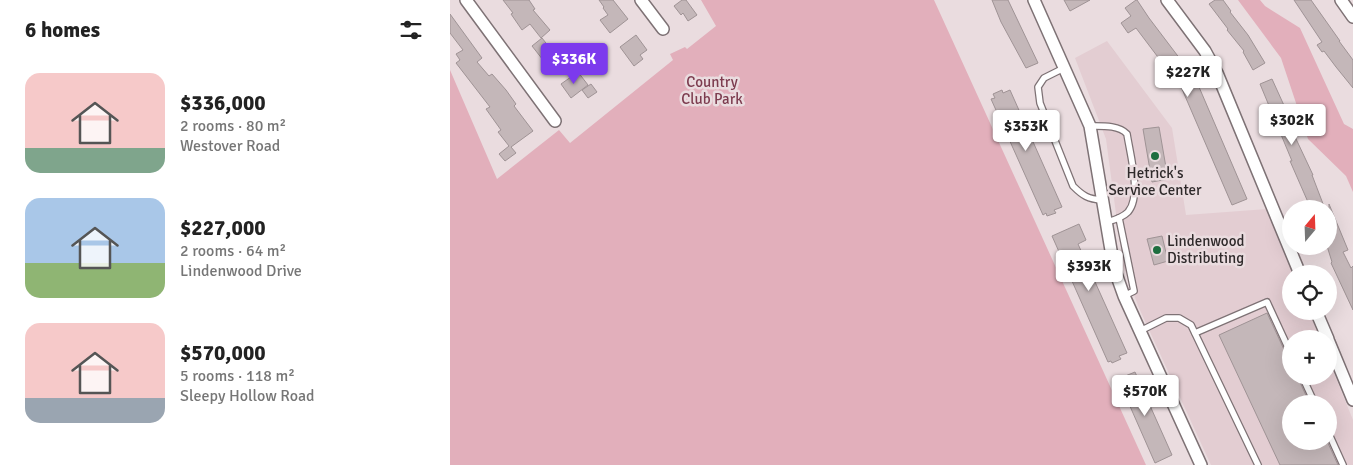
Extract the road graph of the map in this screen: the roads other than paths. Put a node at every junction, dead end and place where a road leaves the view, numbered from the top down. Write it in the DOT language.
graph roads {
  1 [pos="466,0"];
  2 [pos="641,0"];
  3 [pos="1034,0"];
  4 [pos="1167,0"];
  5 [pos="1341,0"];
  6 [pos="1353,17"];
  7 [pos="663,29"];
  8 [pos="1064,68"];
  9 [pos="555,121"];
  10 [pos="1090,126"];
  11 [pos="1103,200"];
  12 [pos="1118,218"];
  13 [pos="1107,222"];
  14 [pos="1296,265"];
  15 [pos="1124,296"];
  16 [pos="1140,331"];
  17 [pos="1195,332"];
  18 [pos="1282,334"];
  19 [pos="1337,362"];
  20 [pos="1353,400"];
  21 [pos="1336,450"];
  22 [pos="1201,465"];
  23 [pos="1258,465"];
  24 [pos="1343,465"];
  1 -- 9 [label="street"];
  2 -- 7 [label="street"];
  3 -- 8 [label="street"];
  4 -- 14 [label="street"];
  5 -- 6 [label="street"];
  8 -- 10 [label="street"];
  8 -- 11 [label="lane"];
  10 -- 11 [label="street"];
  10 -- 12 [label="lane"];
  11 -- 13 [label="street"];
  12 -- 13 [label="lane"];
  12 -- 15 [label="lane"];
  13 -- 15 [label="street"];
  15 -- 16 [label="street"];
  16 -- 17 [label="lane"];
  16 -- 22 [label="street"];
  17 -- 18 [label="lane"];
  17 -- 23 [label="lane"];
  19 -- 20 [label="street"];
  21 -- 24 [label="lane"];
}
